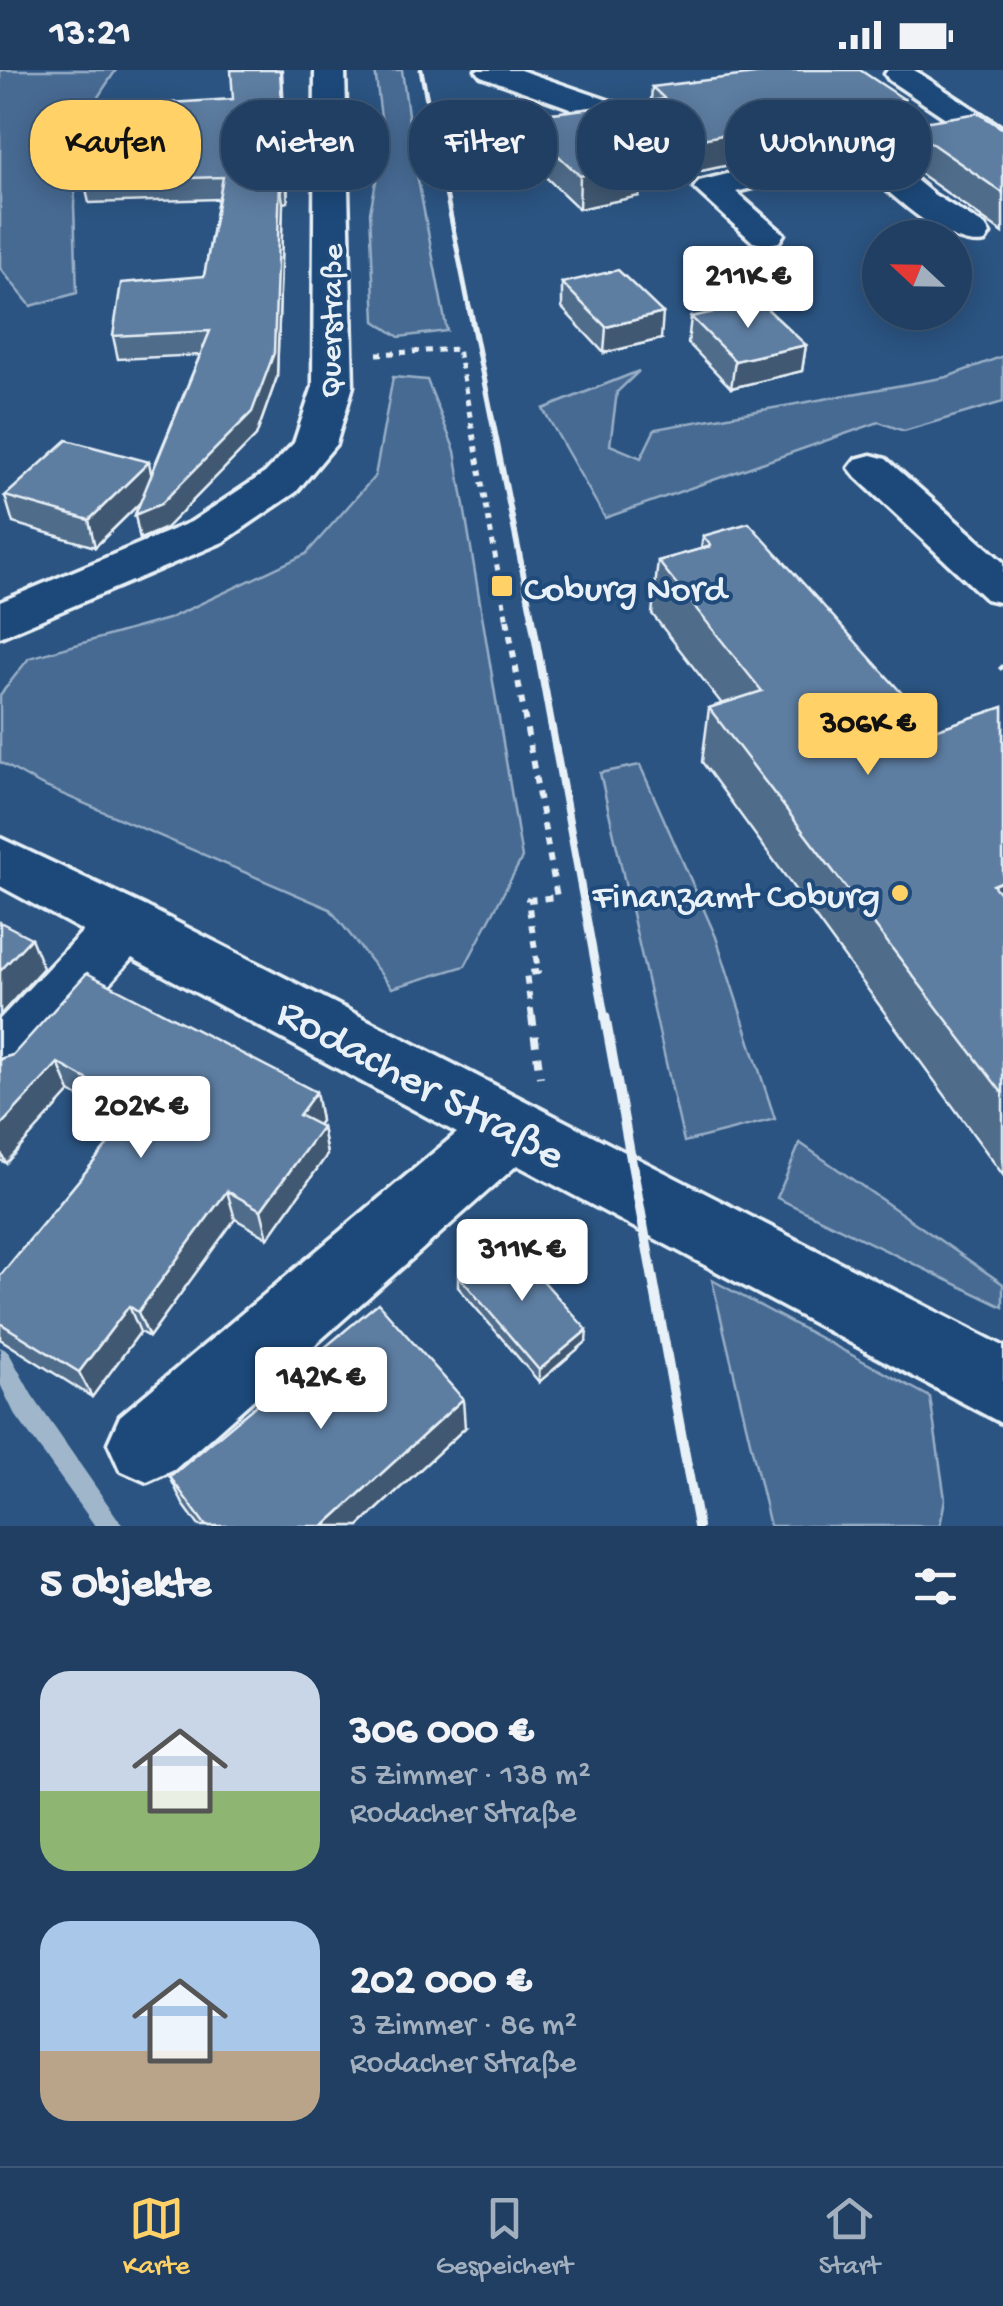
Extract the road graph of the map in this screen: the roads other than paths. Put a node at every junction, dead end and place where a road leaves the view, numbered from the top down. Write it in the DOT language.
graph roads {
  1 [pos="330,70"];
  2 [pos="491,70"];
  3 [pos="943,70"];
  4 [pos="900,74"];
  5 [pos="578,100"];
  6 [pos="991,136"];
  7 [pos="931,143"];
  8 [pos="725,185"];
  9 [pos="907,190"];
  10 [pos="950,220"];
  11 [pos="766,234"];
  12 [pos="871,468"];
  13 [pos="1003,588"];
  14 [pos="0,621"];
  15 [pos="0,860"];
  16 [pos="126,924"];
  17 [pos="0,1063"];
  18 [pos="526,1106"];
  19 [pos="1003,1386"];
  20 [pos="147,1442"];
  1 -- 14 [label="street, Querstraße"];
  2 -- 5 [label="street"];
  3 -- 6 [label="street"];
  4 -- 6 [label="street"];
  6 -- 7 [label="street"];
  8 -- 11 [label="street"];
  9 -- 10 [label="street"];
  12 -- 13 [label="street"];
  15 -- 16 [label="street, Rodacher Straße"];
  16 -- 17 [label="street"];
  16 -- 18 [label="street, Rodacher Straße"];
  18 -- 19 [label="street, Rodacher Straße"];
  18 -- 20 [label="street"];
}
